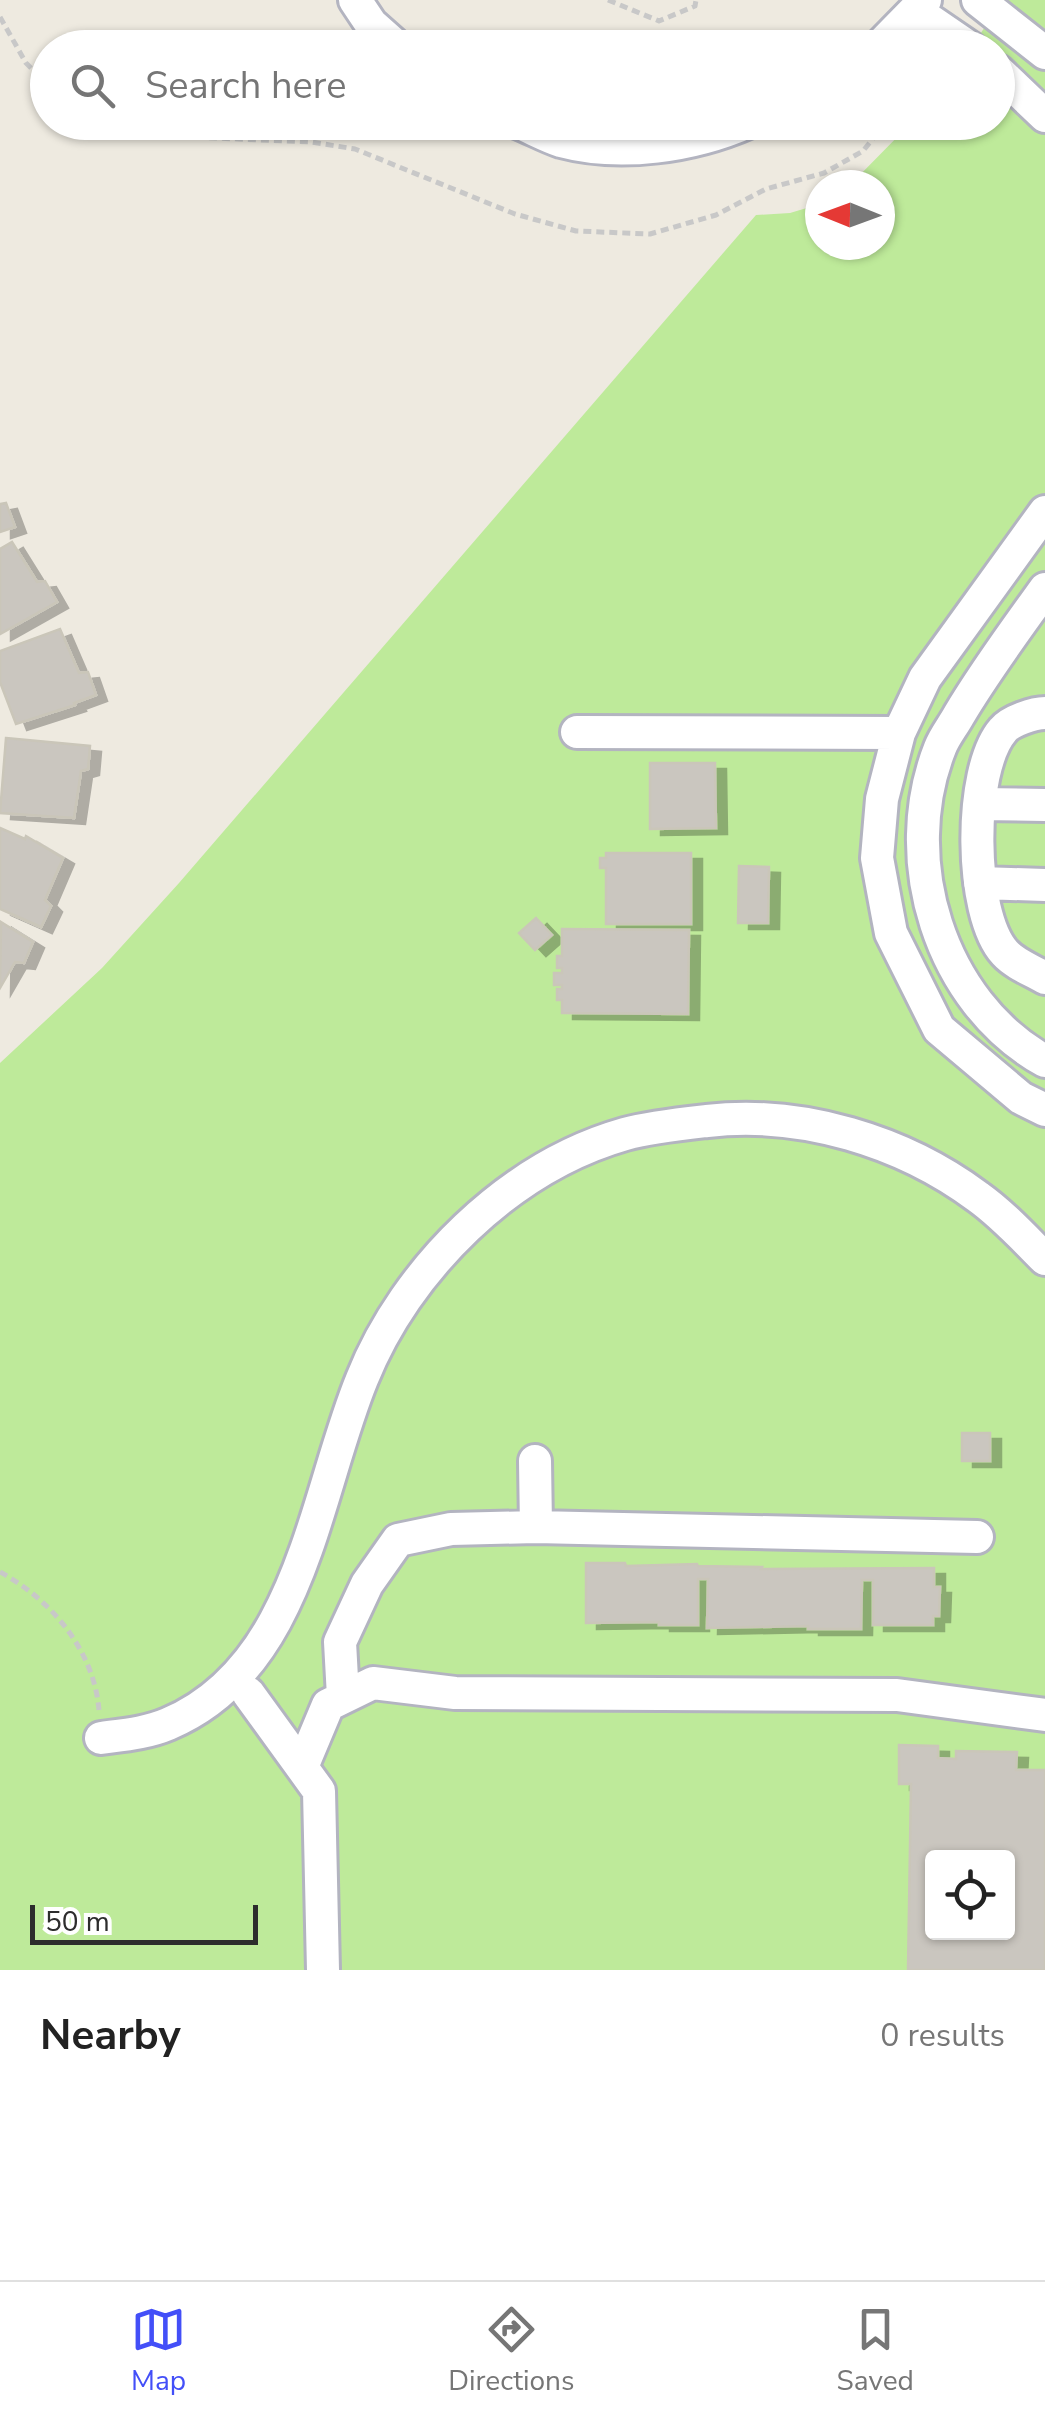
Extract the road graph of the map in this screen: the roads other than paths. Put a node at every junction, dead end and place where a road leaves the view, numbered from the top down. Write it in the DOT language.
graph roads {
  1 [pos="355,0"];
  2 [pos="978,0"];
  3 [pos="920,5"];
  4 [pos="377,30"];
  5 [pos="896,30"];
  6 [pos="949,30"];
  7 [pos="1045,53"];
  8 [pos="1015,87"];
  9 [pos="1045,116"];
  10 [pos="561,140"];
  11 [pos="694,140"];
  12 [pos="1045,512"];
  13 [pos="1045,589"];
  14 [pos="1045,712"];
  15 [pos="577,732"];
  16 [pos="899,733"];
  17 [pos="980,804"];
  18 [pos="1045,805"];
  19 [pos="980,883"];
  20 [pos="1045,884"];
  21 [pos="1045,978"];
  22 [pos="1045,1061"];
  23 [pos="1045,1110"];
  24 [pos="1045,1258"];
  25 [pos="535,1461"];
  26 [pos="536,1527"];
  27 [pos="977,1536"];
  28 [pos="248,1693"];
  29 [pos="343,1697"];
  30 [pos="1045,1714"];
  31 [pos="101,1738"];
  32 [pos="302,1767"];
  33 [pos="323,1970"];
  1 -- 4 [label="street"];
  2 -- 7 [label="street"];
  3 -- 5 [label="street"];
  3 -- 6 [label="street"];
  8 -- 9 [label="street"];
  10 -- 11 [label="street"];
  12 -- 16 [label="street"];
  13 -- 22 [label="street"];
  14 -- 17 [label="street"];
  15 -- 16 [label="street"];
  16 -- 23 [label="street"];
  17 -- 18 [label="street"];
  17 -- 19 [label="street"];
  19 -- 20 [label="street"];
  19 -- 21 [label="street"];
  24 -- 31 [label="street"];
  25 -- 26 [label="street"];
  26 -- 27 [label="street"];
  26 -- 29 [label="street"];
  28 -- 32 [label="street"];
  29 -- 30 [label="street"];
  29 -- 32 [label="street"];
  32 -- 33 [label="street"];
}
